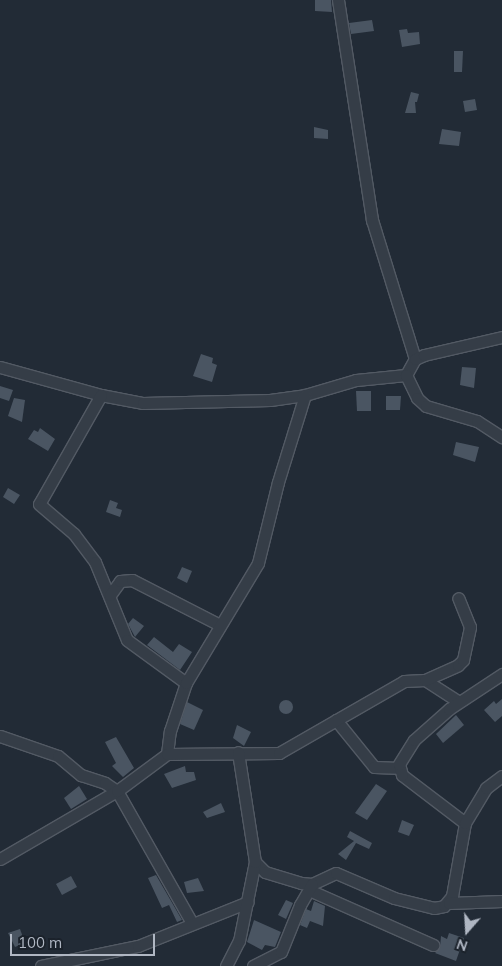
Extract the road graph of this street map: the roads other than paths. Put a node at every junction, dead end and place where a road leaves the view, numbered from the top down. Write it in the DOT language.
graph roads {
  1 [pos="338,0"];
  2 [pos="502,337"];
  3 [pos="415,359"];
  4 [pos="0,367"];
  5 [pos="406,375"];
  6 [pos="101,395"];
  7 [pos="306,395"];
  8 [pos="502,437"];
  9 [pos="110,596"];
  10 [pos="458,598"];
  11 [pos="220,625"];
  12 [pos="502,674"];
  13 [pos="425,680"];
  14 [pos="186,683"];
  15 [pos="459,702"];
  16 [pos="336,720"];
  17 [pos="0,736"];
  18 [pos="238,752"];
  19 [pos="167,754"];
  20 [pos="399,768"];
  21 [pos="502,776"];
  22 [pos="117,791"];
  23 [pos="465,823"];
  24 [pos="0,859"];
  25 [pos="255,862"];
  26 [pos="311,887"];
  27 [pos="502,901"];
  28 [pos="248,902"];
  29 [pos="449,903"];
  30 [pos="192,923"];
  31 [pos="433,945"];
  32 [pos="41,966"];
  33 [pos="226,966"];
  34 [pos="253,966"];
  1 -- 3 [label="street"];
  2 -- 3 [label="street"];
  3 -- 5 [label="street"];
  4 -- 6 [label="street"];
  5 -- 7 [label="street"];
  5 -- 8 [label="street"];
  6 -- 7 [label="street"];
  6 -- 9 [label="street"];
  7 -- 11 [label="street"];
  9 -- 11 [label="street"];
  9 -- 14 [label="street"];
  10 -- 13 [label="street"];
  11 -- 14 [label="street"];
  12 -- 15 [label="street"];
  13 -- 15 [label="street"];
  13 -- 16 [label="street"];
  14 -- 19 [label="street"];
  15 -- 20 [label="street"];
  16 -- 18 [label="street"];
  16 -- 20 [label="street"];
  17 -- 22 [label="street"];
  18 -- 19 [label="street"];
  18 -- 25 [label="street"];
  19 -- 22 [label="street"];
  20 -- 23 [label="street"];
  21 -- 23 [label="street"];
  22 -- 24 [label="street"];
  22 -- 30 [label="street"];
  23 -- 29 [label="street"];
  25 -- 26 [label="street"];
  25 -- 28 [label="street"];
  26 -- 29 [label="street"];
  26 -- 31 [label="street"];
  26 -- 34 [label="street"];
  27 -- 29 [label="street"];
  28 -- 30 [label="street"];
  28 -- 33 [label="street"];
  30 -- 32 [label="street"];
}
